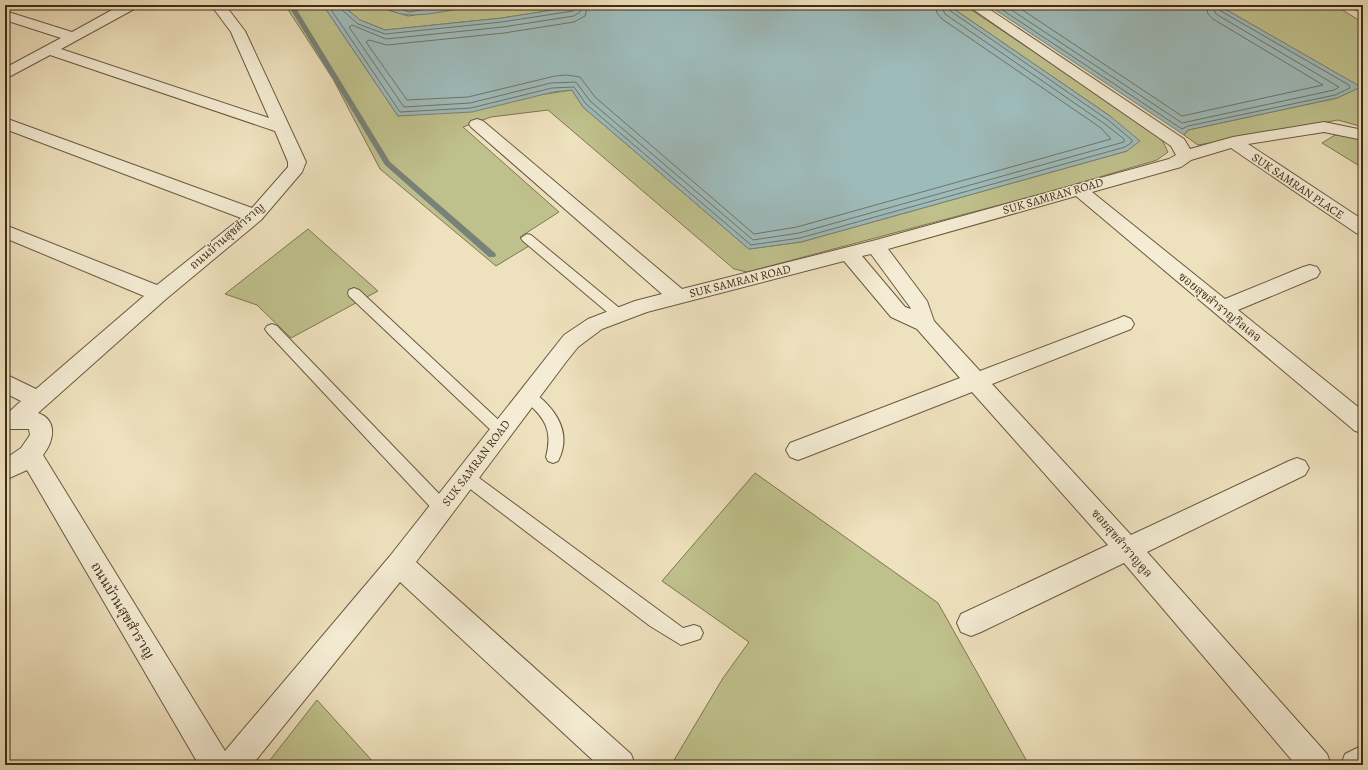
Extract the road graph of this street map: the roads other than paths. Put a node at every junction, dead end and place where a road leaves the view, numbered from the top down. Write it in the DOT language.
graph roads {
  1 [pos="131,5"];
  2 [pos="218,5"];
  3 [pos="974,5"];
  4 [pos="1357,5"];
  5 [pos="1363,8"];
  6 [pos="5,15"];
  7 [pos="74,37"];
  8 [pos="48,50"];
  9 [pos="5,74"];
  10 [pos="5,123"];
  11 [pos="477,124"];
  12 [pos="282,128"];
  13 [pos="21,130"];
  14 [pos="1363,135"];
  15 [pos="5,140"];
  16 [pos="1233,142"];
  17 [pos="1185,156"];
  18 [pos="1078,189"];
  19 [pos="254,216"];
  20 [pos="1363,229"];
  21 [pos="5,231"];
  22 [pos="527,238"];
  23 [pos="876,246"];
  24 [pos="849,254"];
  25 [pos="1310,272"];
  26 [pos="354,293"];
  27 [pos="159,294"];
  28 [pos="678,297"];
  29 [pos="1223,308"];
  30 [pos="618,314"];
  31 [pos="924,324"];
  32 [pos="1124,324"];
  33 [pos="272,329"];
  34 [pos="977,381"];
  35 [pos="5,383"];
  36 [pos="528,395"];
  37 [pos="38,400"];
  38 [pos="10,420"];
  39 [pos="1362,421"];
  40 [pos="501,431"];
  41 [pos="798,450"];
  42 [pos="31,456"];
  43 [pos="553,457"];
  44 [pos="1297,468"];
  45 [pos="5,470"];
  46 [pos="466,477"];
  47 [pos="442,508"];
  48 [pos="1128,549"];
  49 [pos="399,564"];
  50 [pos="971,622"];
  51 [pos="694,633"];
  52 [pos="1363,760"];
  53 [pos="216,765"];
  54 [pos="233,765"];
  55 [pos="620,765"];
  56 [pos="1316,765"];
  57 [pos="1356,765"];
  1 -- 7 [label="street"];
  2 -- 12 [label="street, ถนนบ้านสุขสำราญ"];
  3 -- 17 [label="street"];
  4 -- 5 [label="street"];
  6 -- 7 [label="street"];
  7 -- 8 [label="street"];
  8 -- 9 [label="street"];
  8 -- 12 [label="street"];
  10 -- 13 [label="street"];
  11 -- 28 [label="street"];
  12 -- 19 [label="street, ถนนบ้านสุขสำราญ"];
  13 -- 15 [label="street"];
  13 -- 19 [label="street"];
  14 -- 16 [label="street, SUK SAMRAN ROAD"];
  16 -- 17 [label="street, SUK SAMRAN ROAD"];
  16 -- 20 [label="street, SUK SAMRAN PLACE"];
  17 -- 18 [label="street, SUK SAMRAN ROAD"];
  18 -- 23 [label="street, SUK SAMRAN ROAD"];
  18 -- 29 [label="street, ซอยสุขสำราญวิลเลจ"];
  19 -- 27 [label="street, ถนนบ้านสุขสำราญ"];
  21 -- 27 [label="street"];
  22 -- 30 [label="lane"];
  23 -- 24 [label="street, SUK SAMRAN ROAD"];
  23 -- 31 [label="street, ซอยสุขสำราญคูล"];
  24 -- 28 [label="street, SUK SAMRAN ROAD"];
  24 -- 31 [label="street, ซอยสุขสำราญคูล"];
  25 -- 29 [label="street"];
  26 -- 40 [label="lane"];
  27 -- 37 [label="street, ถนนบ้านสุขสำราญ"];
  28 -- 30 [label="street, SUK SAMRAN ROAD"];
  29 -- 39 [label="street, ซอยสุขสำราญวิลเลจ"];
  30 -- 36 [label="street, SUK SAMRAN ROAD"];
  31 -- 34 [label="street, ซอยสุขสำราญคูล"];
  32 -- 34 [label="street"];
  33 -- 47 [label="lane"];
  34 -- 41 [label="street"];
  34 -- 48 [label="street, ซอยสุขสำราญคูล"];
  35 -- 37 [label="street"];
  36 -- 40 [label="street, SUK SAMRAN ROAD"];
  36 -- 43 [label="lane"];
  37 -- 38 [label="street, ถนนบ้านสุขสำราญ"];
  38 -- 42 [label="street, ถนนบ้านสุขสำราญ"];
  40 -- 46 [label="street, SUK SAMRAN ROAD"];
  42 -- 45 [label="street, ถนนบ้านสุขสำราญ"];
  42 -- 53 [label="street, ถนนบ้านสุขสำราญ"];
  44 -- 48 [label="street"];
  46 -- 47 [label="street, SUK SAMRAN ROAD"];
  46 -- 51 [label="lane"];
  47 -- 49 [label="street, SUK SAMRAN ROAD"];
  48 -- 50 [label="street"];
  48 -- 56 [label="street, ซอยสุขสำราญคูล"];
  49 -- 54 [label="street, SUK SAMRAN ROAD"];
  49 -- 55 [label="street"];
  52 -- 57 [label="street"];
}
